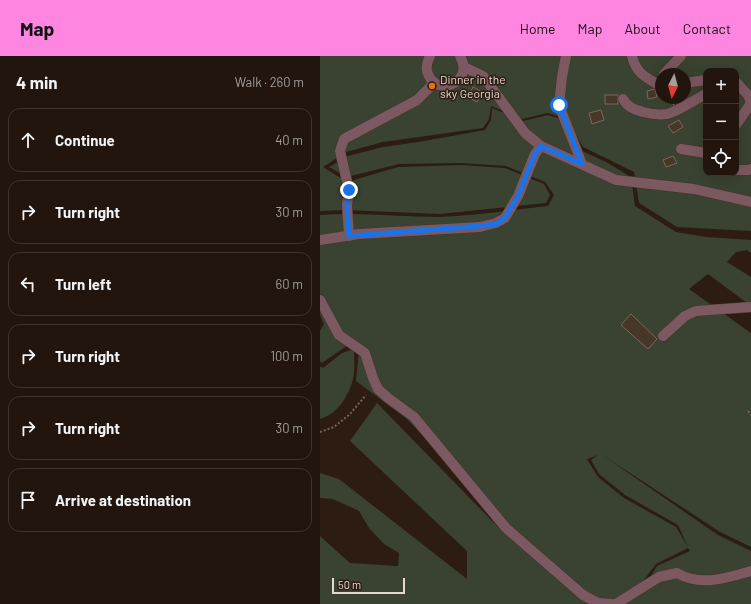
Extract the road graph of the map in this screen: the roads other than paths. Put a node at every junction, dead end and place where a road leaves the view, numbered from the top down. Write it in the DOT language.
graph roads {
  1 [pos="430,56"];
  2 [pos="460,56"];
  3 [pos="566,56"];
  4 [pos="632,56"];
  5 [pos="681,56"];
  6 [pos="464,67"];
  7 [pos="670,68"];
  8 [pos="703,80"];
  9 [pos="655,81"];
  10 [pos="691,82"];
  11 [pos="434,83"];
  12 [pos="739,85"];
  13 [pos="703,96"];
  14 [pos="623,99"];
  15 [pos="739,120"];
  16 [pos="541,146"];
  17 [pos="681,149"];
  18 [pos="703,153"];
  19 [pos="582,164"];
  20 [pos="751,169"];
  21 [pos="739,170"];
  22 [pos="751,202"];
  23 [pos="349,236"];
  24 [pos="320,240"];
  25 [pos="320,300"];
  26 [pos="751,307"];
  27 [pos="663,336"];
  28 [pos="751,571"];
  29 [pos="612,604"];
  30 [pos="616,604"];
  1 -- 11 [label="street"];
  2 -- 6 [label="street"];
  3 -- 19 [label="street"];
  4 -- 9 [label="street"];
  5 -- 7 [label="street"];
  6 -- 11 [label="street"];
  6 -- 16 [label="street"];
  8 -- 10 [label="street"];
  11 -- 23 [label="street"];
  12 -- 15 [label="street"];
  13 -- 14 [label="street"];
  16 -- 19 [label="street"];
  16 -- 23 [label="street"];
  17 -- 18 [label="street"];
  19 -- 22 [label="street"];
  20 -- 21 [label="street"];
  23 -- 24 [label="street"];
  25 -- 29 [label="street"];
  26 -- 27 [label="street"];
  28 -- 30 [label="street"];
}
